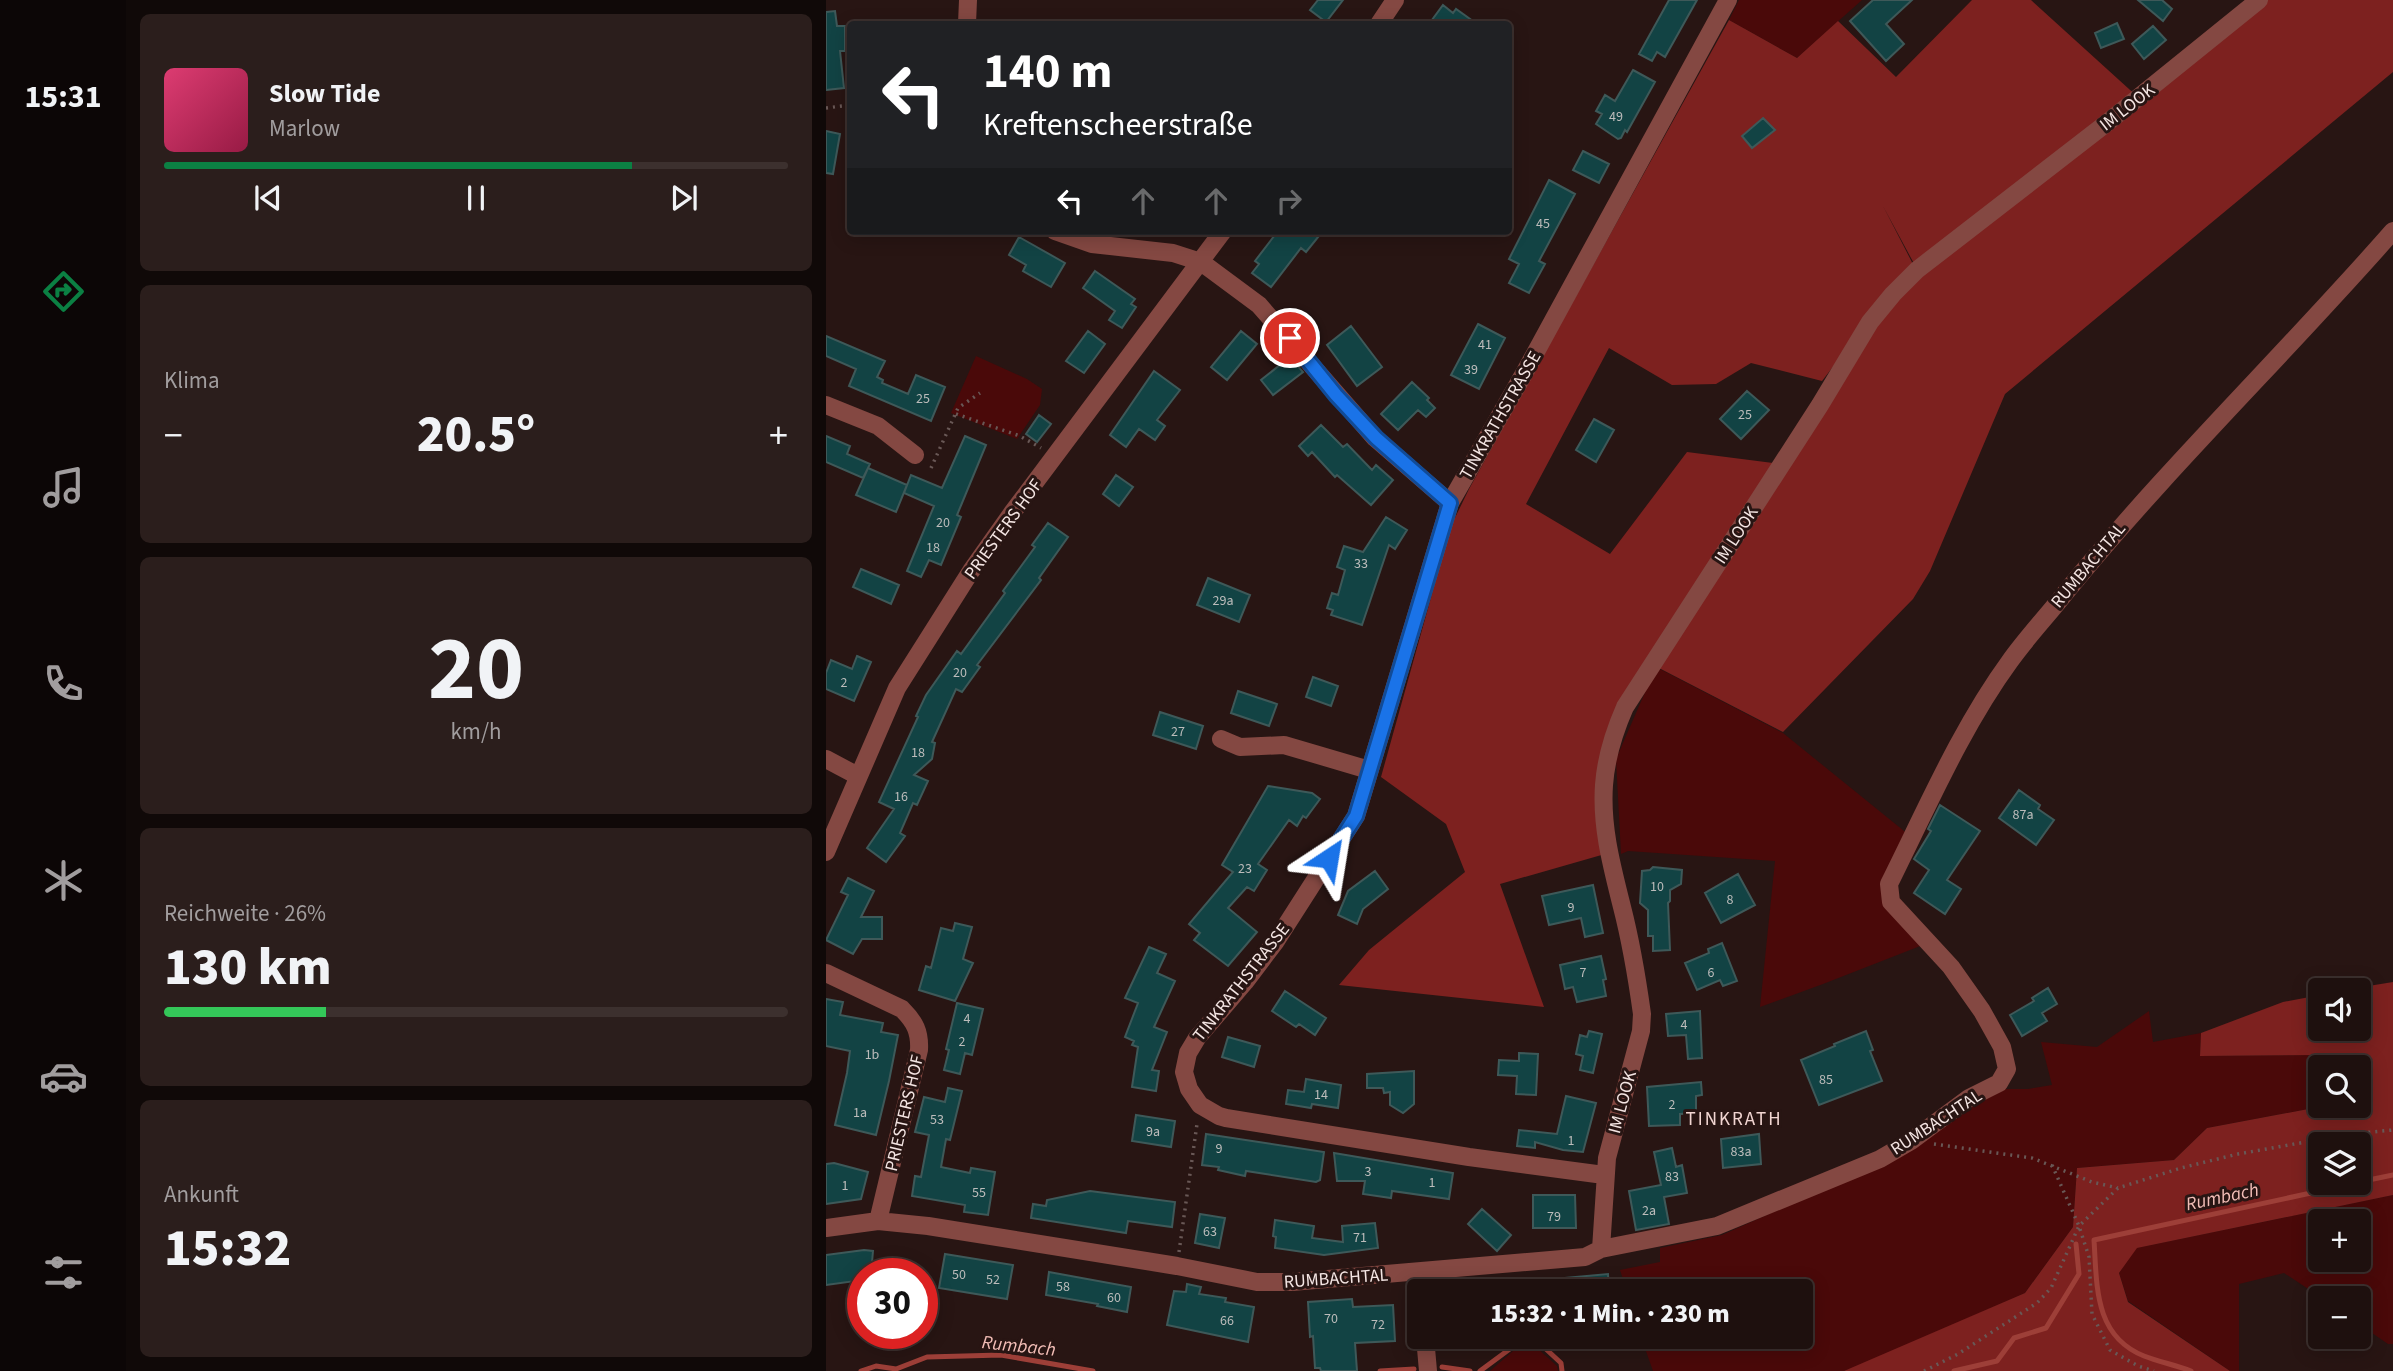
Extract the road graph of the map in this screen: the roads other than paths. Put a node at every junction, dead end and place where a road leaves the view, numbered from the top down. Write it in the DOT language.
graph roads {
  1 [pos="968,0"];
  2 [pos="1395,0"];
  3 [pos="1728,0"];
  4 [pos="2259,0"];
  5 [pos="967,21"];
  6 [pos="1381,21"];
  7 [pos="2393,231"];
  8 [pos="1066,235"];
  9 [pos="1220,235"];
  10 [pos="1201,262"];
  11 [pos="826,405"];
  12 [pos="915,454"];
  13 [pos="1450,503"];
  14 [pos="1220,739"];
  15 [pos="826,758"];
  16 [pos="1369,771"];
  17 [pos="858,776"];
  18 [pos="826,852"];
  19 [pos="826,973"];
  20 [pos="1604,1175"];
  21 [pos="878,1222"];
  22 [pos="826,1228"];
  23 [pos="1601,1249"];
  24 [pos="1419,1272"];
  25 [pos="1420,1279"];
  26 [pos="1426,1349"];
  27 [pos="1428,1371"];
  1 -- 5 [label="street"];
  2 -- 6 [label="street"];
  3 -- 13 [label="street, TINKRATHSTRASSE"];
  4 -- 20 [label="street, IM LOOK"];
  7 -- 23 [label="street, RUMBACHTAL"];
  8 -- 10 [label="street"];
  9 -- 10 [label="street, PRIESTERS HOF"];
  10 -- 13 [label="street"];
  10 -- 17 [label="street, PRIESTERS HOF"];
  11 -- 12 [label="street"];
  13 -- 16 [label="street, TINKRATHSTRASSE"];
  14 -- 16 [label="street"];
  15 -- 17 [label="street"];
  16 -- 20 [label="street, TINKRATHSTRASSE"];
  17 -- 18 [label="street, PRIESTERS HOF"];
  19 -- 21 [label="street, PRIESTERS HOF"];
  20 -- 23 [label="street, IM LOOK"];
  21 -- 22 [label="street, RUMBACHTAL"];
  21 -- 24 [label="street, RUMBACHTAL"];
  23 -- 24 [label="street, RUMBACHTAL"];
  24 -- 25 [label="street"];
  26 -- 27 [label="street"];
}
